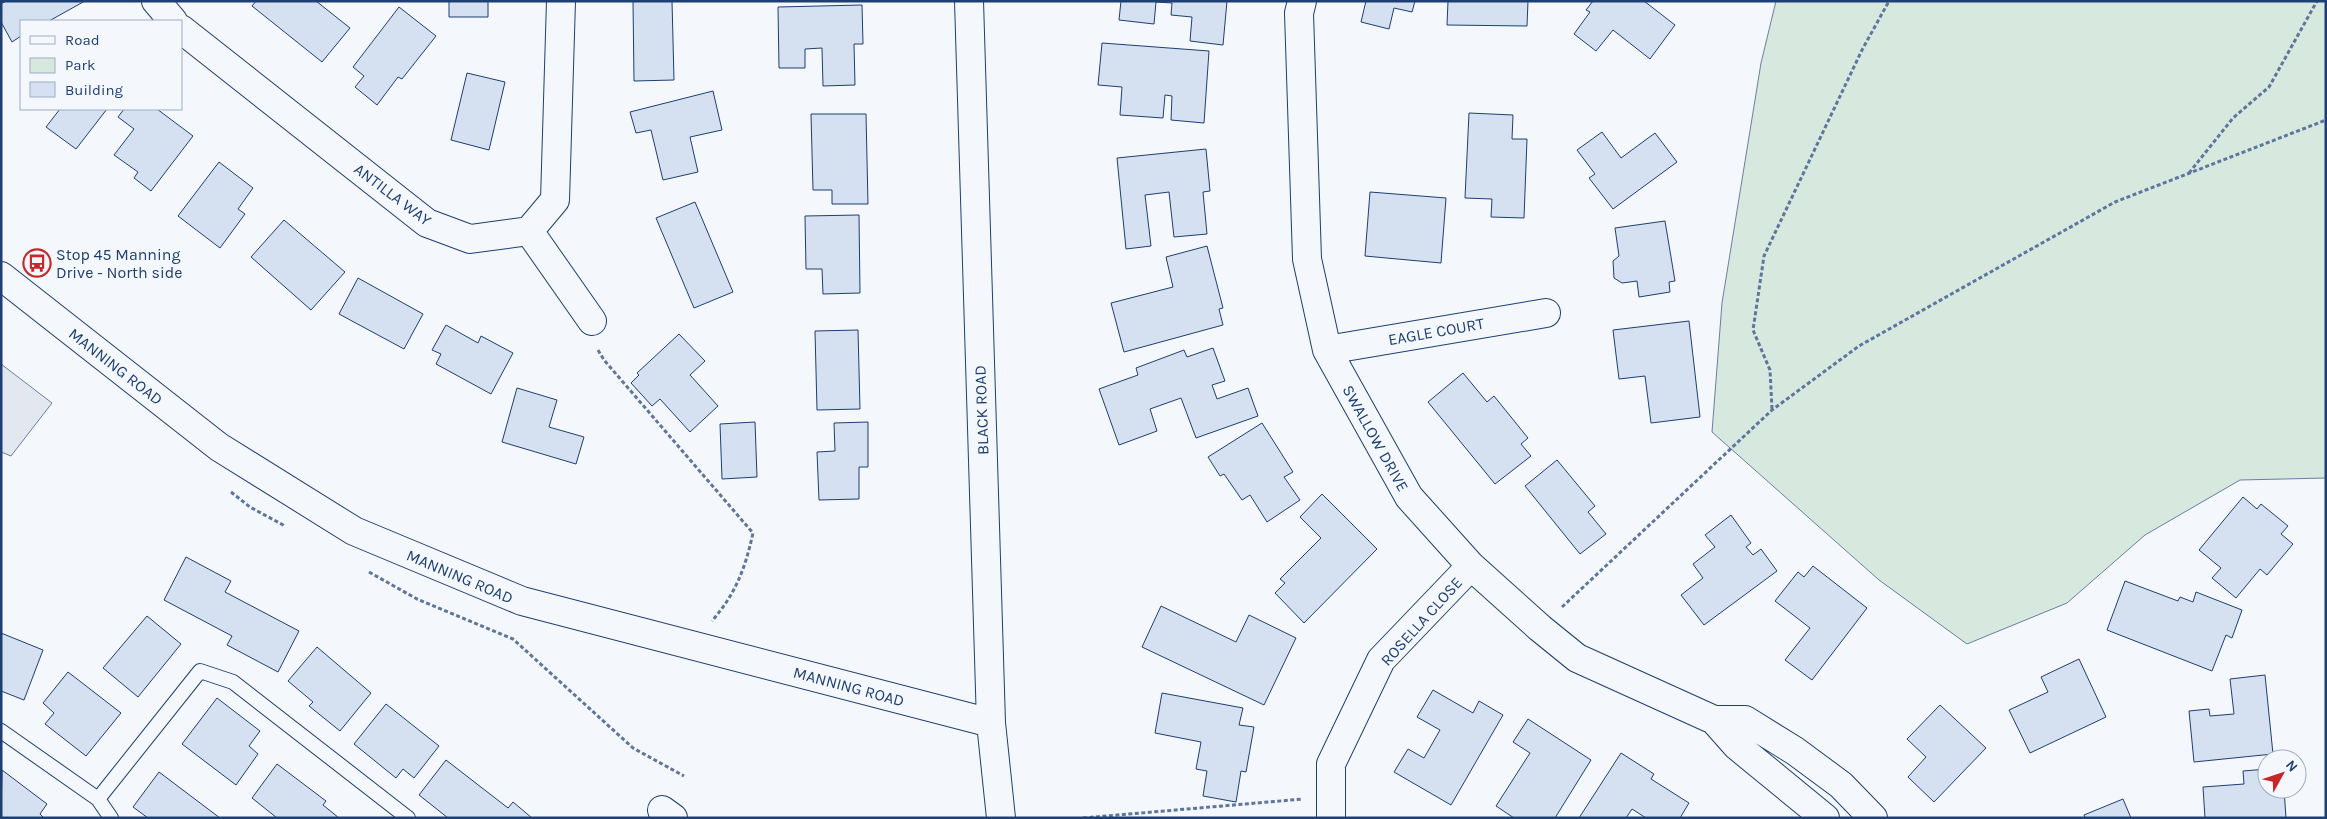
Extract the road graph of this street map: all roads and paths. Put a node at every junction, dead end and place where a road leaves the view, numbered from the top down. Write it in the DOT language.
graph roads {
  1 [pos="156,1"];
  2 [pos="561,1"];
  3 [pos="968,1"];
  4 [pos="1302,1"];
  5 [pos="1889,1"];
  6 [pos="2317,1"];
  7 [pos="172,20"];
  8 [pos="182,30"];
  9 [pos="2326,120"];
  10 [pos="2188,173"];
  11 [pos="529,231"];
  12 [pos="1,276"];
  13 [pos="1546,313"];
  14 [pos="592,321"];
  15 [pos="1327,350"];
  16 [pos="1772,410"];
  17 [pos="1471,566"];
  18 [pos="1540,628"];
  19 [pos="692,645"];
  20 [pos="1714,720"];
  21 [pos="990,723"];
  22 [pos="1,731"];
  23 [pos="98,799"];
  24 [pos="1331,807"];
  25 [pos="111,818"];
  26 [pos="408,818"];
  27 [pos="1000,818"];
  28 [pos="1083,818"];
  29 [pos="1824,818"];
  30 [pos="1873,818"];
  1 -- 7 [label="street"];
  2 -- 11 [label="street"];
  3 -- 21 [label="street, BLACK ROAD"];
  4 -- 15 [label="street, SWALLOW DRIVE"];
  5 -- 16 [label="path"];
  6 -- 10 [label="path"];
  8 -- 11 [label="street, ANTILLA WAY"];
  9 -- 10 [label="path"];
  10 -- 16 [label="path"];
  11 -- 14 [label="street"];
  12 -- 19 [label="street, MANNING ROAD"];
  13 -- 15 [label="street, EAGLE COURT"];
  14 -- 19 [label="path"];
  15 -- 17 [label="street, SWALLOW DRIVE"];
  16 -- 18 [label="path"];
  17 -- 18 [label="street, SWALLOW DRIVE"];
  17 -- 24 [label="street, ROSELLA CLOSE"];
  18 -- 20 [label="street, SWALLOW DRIVE"];
  19 -- 21 [label="street, MANNING ROAD"];
  20 -- 29 [label="street, SWALLOW DRIVE"];
  20 -- 30 [label="street, SWALLOW DRIVE"];
  21 -- 27 [label="street, BLACK ROAD"];
  22 -- 23 [label="lane"];
  23 -- 25 [label="lane"];
  23 -- 26 [label="lane"];
  24 -- 28 [label="path"];
}
